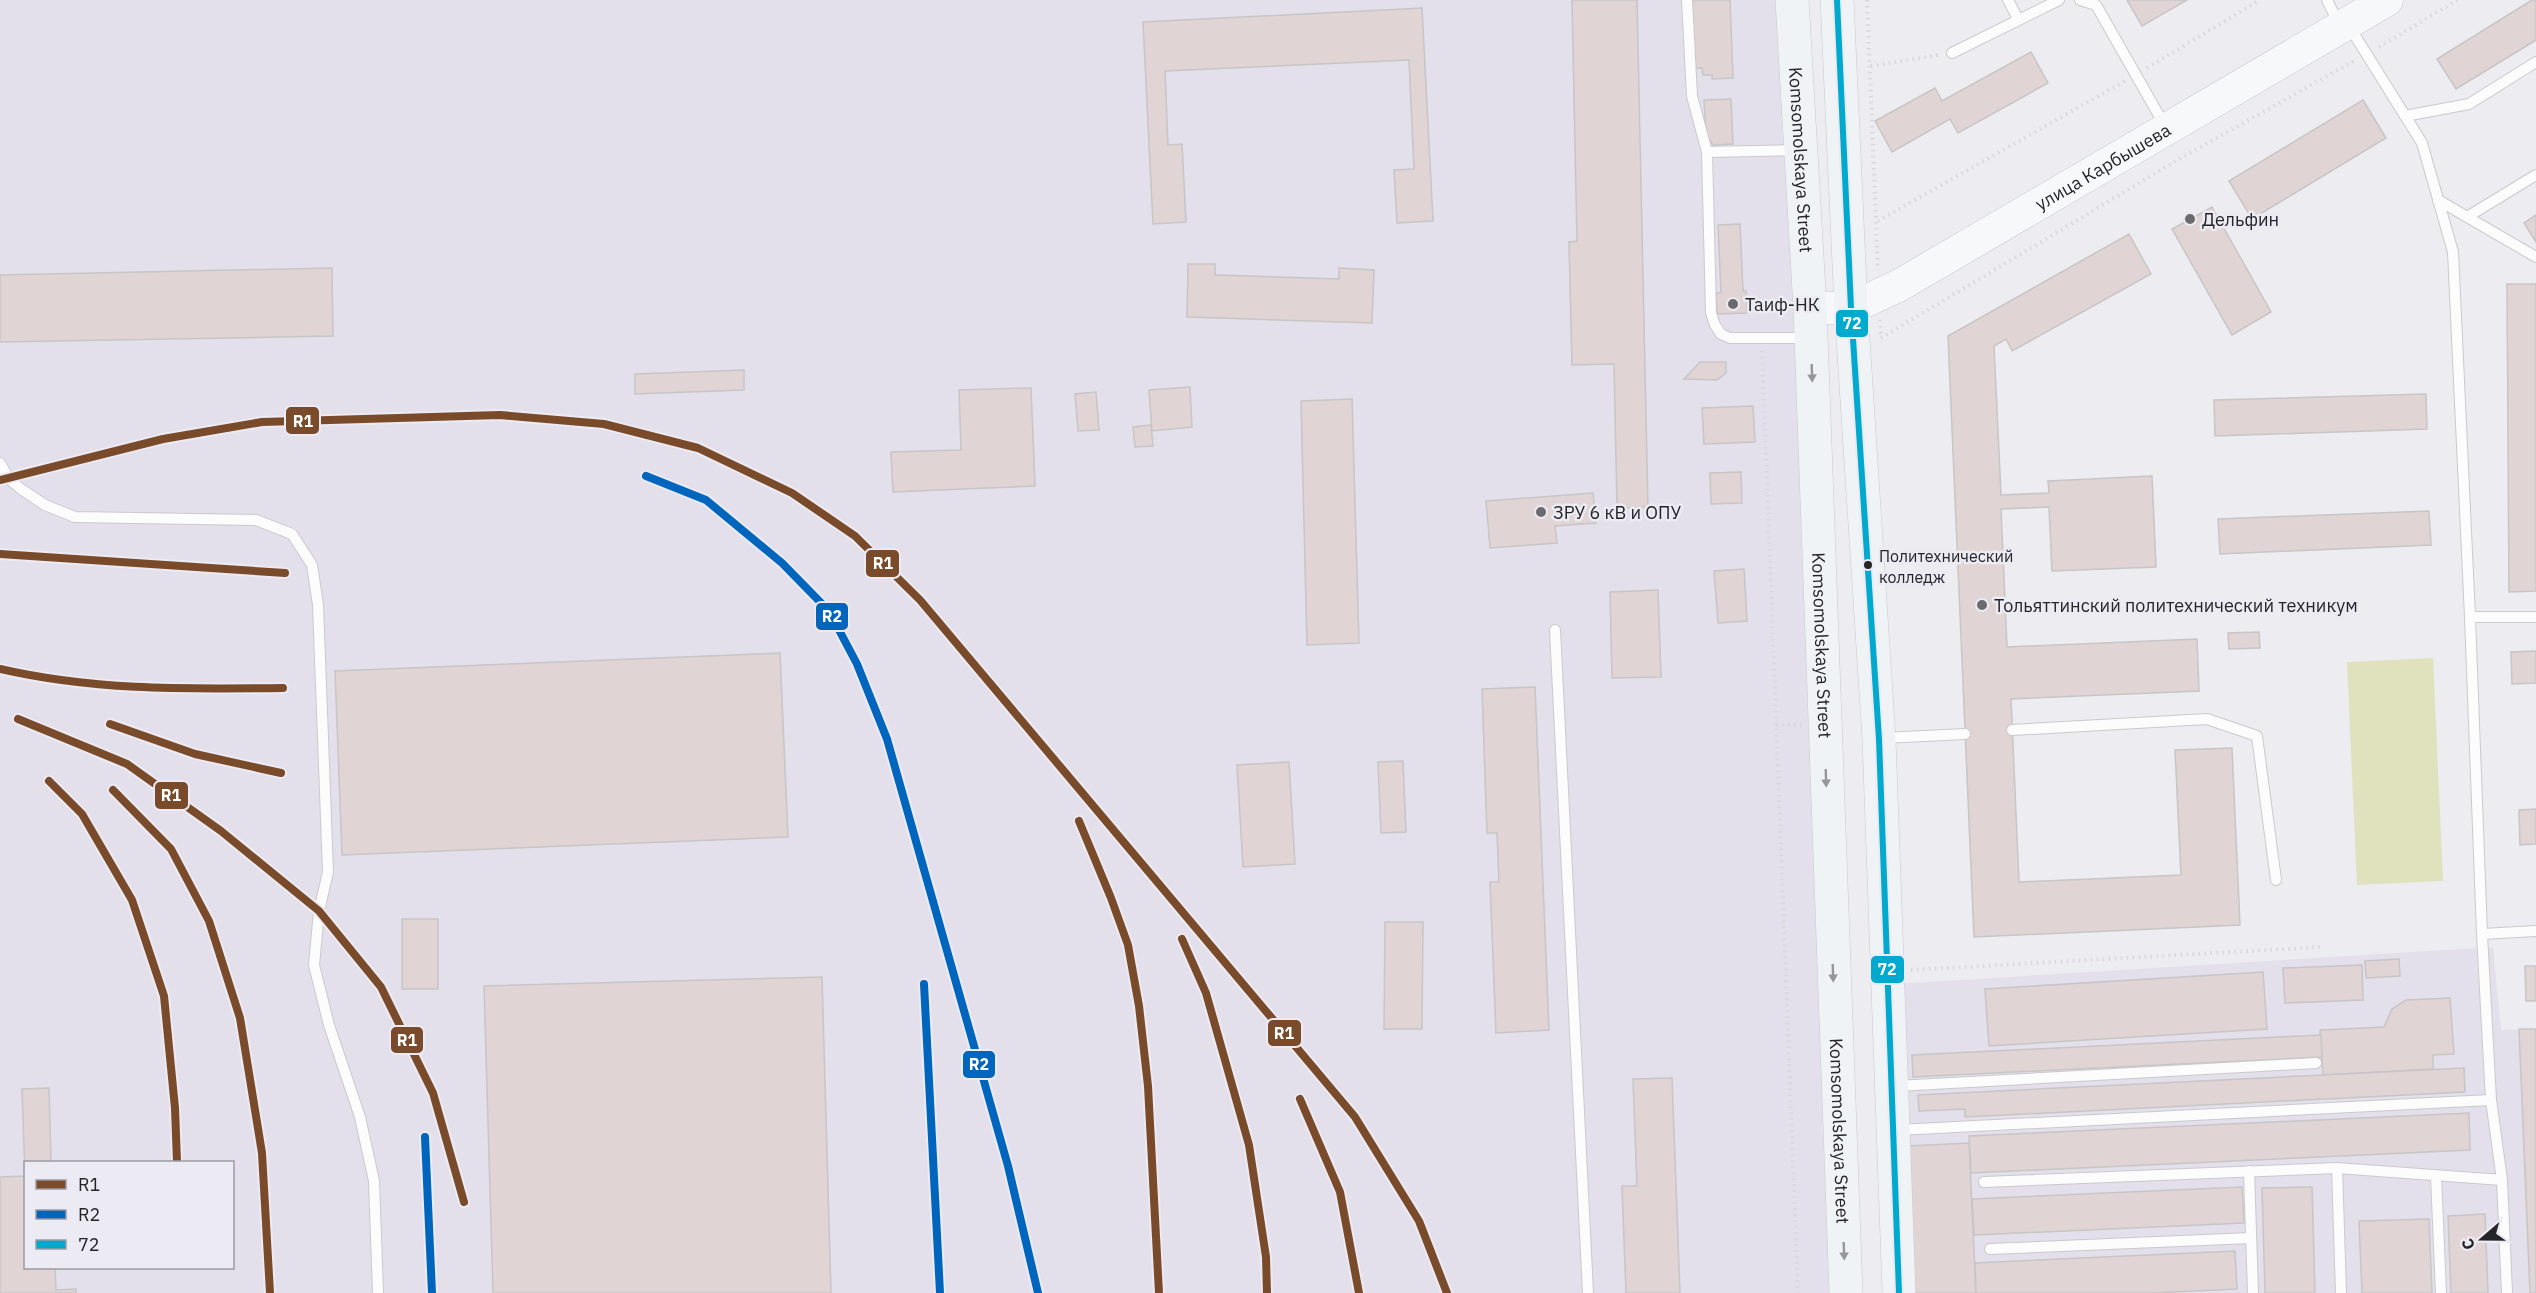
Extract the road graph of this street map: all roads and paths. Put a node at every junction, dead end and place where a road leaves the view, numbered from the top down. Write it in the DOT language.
graph roads {
  1 [pos="1687,0"];
  2 [pos="1792,0"];
  3 [pos="1837,0"];
  4 [pos="1868,0"];
  5 [pos="2008,0"];
  6 [pos="2059,0"];
  7 [pos="2080,0"];
  8 [pos="2260,0"];
  9 [pos="2386,0"];
  10 [pos="2457,0"];
  11 [pos="2097,3"];
  12 [pos="2338,17"];
  13 [pos="2018,19"];
  14 [pos="1952,53"];
  15 [pos="2367,54"];
  16 [pos="2536,62"];
  17 [pos="1870,66"];
  18 [pos="2135,76"];
  19 [pos="2405,116"];
  20 [pos="2167,129"];
  21 [pos="1801,150"];
  22 [pos="1707,152"];
  23 [pos="2536,175"];
  24 [pos="2438,200"];
  25 [pos="2467,217"];
  26 [pos="1878,221"];
  27 [pos="2536,257"];
  28 [pos="1865,302"];
  29 [pos="1810,323"];
  30 [pos="1761,338"];
  31 [pos="0,464"];
  32 [pos="2470,617"];
  33 [pos="2536,617"];
  34 [pos="1555,630"];
  35 [pos="1776,725"];
  36 [pos="1805,725"];
  37 [pos="2012,730"];
  38 [pos="1965,734"];
  39 [pos="1879,739"];
  40 [pos="2276,880"];
  41 [pos="2536,931"];
  42 [pos="2482,934"];
  43 [pos="2320,947"];
  44 [pos="1911,970"];
  45 [pos="2316,1063"];
  46 [pos="1893,1086"];
  47 [pos="2491,1100"];
  48 [pos="1894,1131"];
  49 [pos="2337,1168"];
  50 [pos="2249,1172"];
  51 [pos="2436,1176"];
  52 [pos="2502,1180"];
  53 [pos="1984,1182"];
  54 [pos="2251,1238"];
  55 [pos="1990,1249"];
  56 [pos="378,1293"];
  57 [pos="1588,1293"];
  58 [pos="1798,1293"];
  59 [pos="1846,1293"];
  60 [pos="1899,1293"];
  61 [pos="2253,1293"];
  62 [pos="2341,1293"];
  63 [pos="2441,1293"];
  64 [pos="2507,1293"];
  1 -- 22 [label="lane"];
  2 -- 21 [label="main road, Komsomolskaya Street"];
  3 -- 28 [label="main road"];
  4 -- 17 [label="path"];
  5 -- 13 [label="lane"];
  6 -- 13 [label="lane"];
  7 -- 11 [label="lane"];
  8 -- 18 [label="path"];
  9 -- 12 [label="street, улица Карбышева"];
  10 -- 15 [label="path"];
  11 -- 18 [label="lane"];
  12 -- 15 [label="lane"];
  12 -- 20 [label="street, улица Карбышева"];
  13 -- 14 [label="lane"];
  14 -- 17 [label="path"];
  15 -- 19 [label="lane"];
  15 -- 28 [label="path"];
  16 -- 19 [label="lane"];
  17 -- 26 [label="path"];
  18 -- 20 [label="lane"];
  18 -- 26 [label="path"];
  19 -- 24 [label="lane"];
  20 -- 28 [label="street, улица Карбышева"];
  21 -- 22 [label="lane"];
  21 -- 29 [label="main road, Komsomolskaya Street"];
  22 -- 30 [label="lane"];
  23 -- 25 [label="lane"];
  24 -- 25 [label="lane"];
  24 -- 32 [label="lane"];
  25 -- 27 [label="lane"];
  26 -- 28 [label="path"];
  28 -- 29 [label="street, улица Карбышева"];
  28 -- 39 [label="main road"];
  29 -- 30 [label="lane"];
  29 -- 59 [label="main road, Komsomolskaya Street, one-way"];
  30 -- 35 [label="path"];
  31 -- 56 [label="lane"];
  32 -- 33 [label="lane"];
  32 -- 42 [label="lane"];
  34 -- 57 [label="lane"];
  35 -- 36 [label="path"];
  35 -- 58 [label="path"];
  37 -- 40 [label="lane"];
  38 -- 39 [label="lane"];
  39 -- 46 [label="main road"];
  41 -- 42 [label="lane"];
  42 -- 47 [label="lane"];
  43 -- 44 [label="path"];
  45 -- 46 [label="lane"];
  46 -- 48 [label="main road"];
  47 -- 48 [label="lane"];
  47 -- 52 [label="lane"];
  48 -- 60 [label="main road"];
  49 -- 50 [label="lane"];
  49 -- 51 [label="lane"];
  49 -- 62 [label="lane"];
  50 -- 53 [label="lane"];
  50 -- 54 [label="lane"];
  51 -- 52 [label="lane"];
  51 -- 63 [label="lane"];
  52 -- 64 [label="lane"];
  54 -- 55 [label="lane"];
  54 -- 61 [label="lane"];
}
